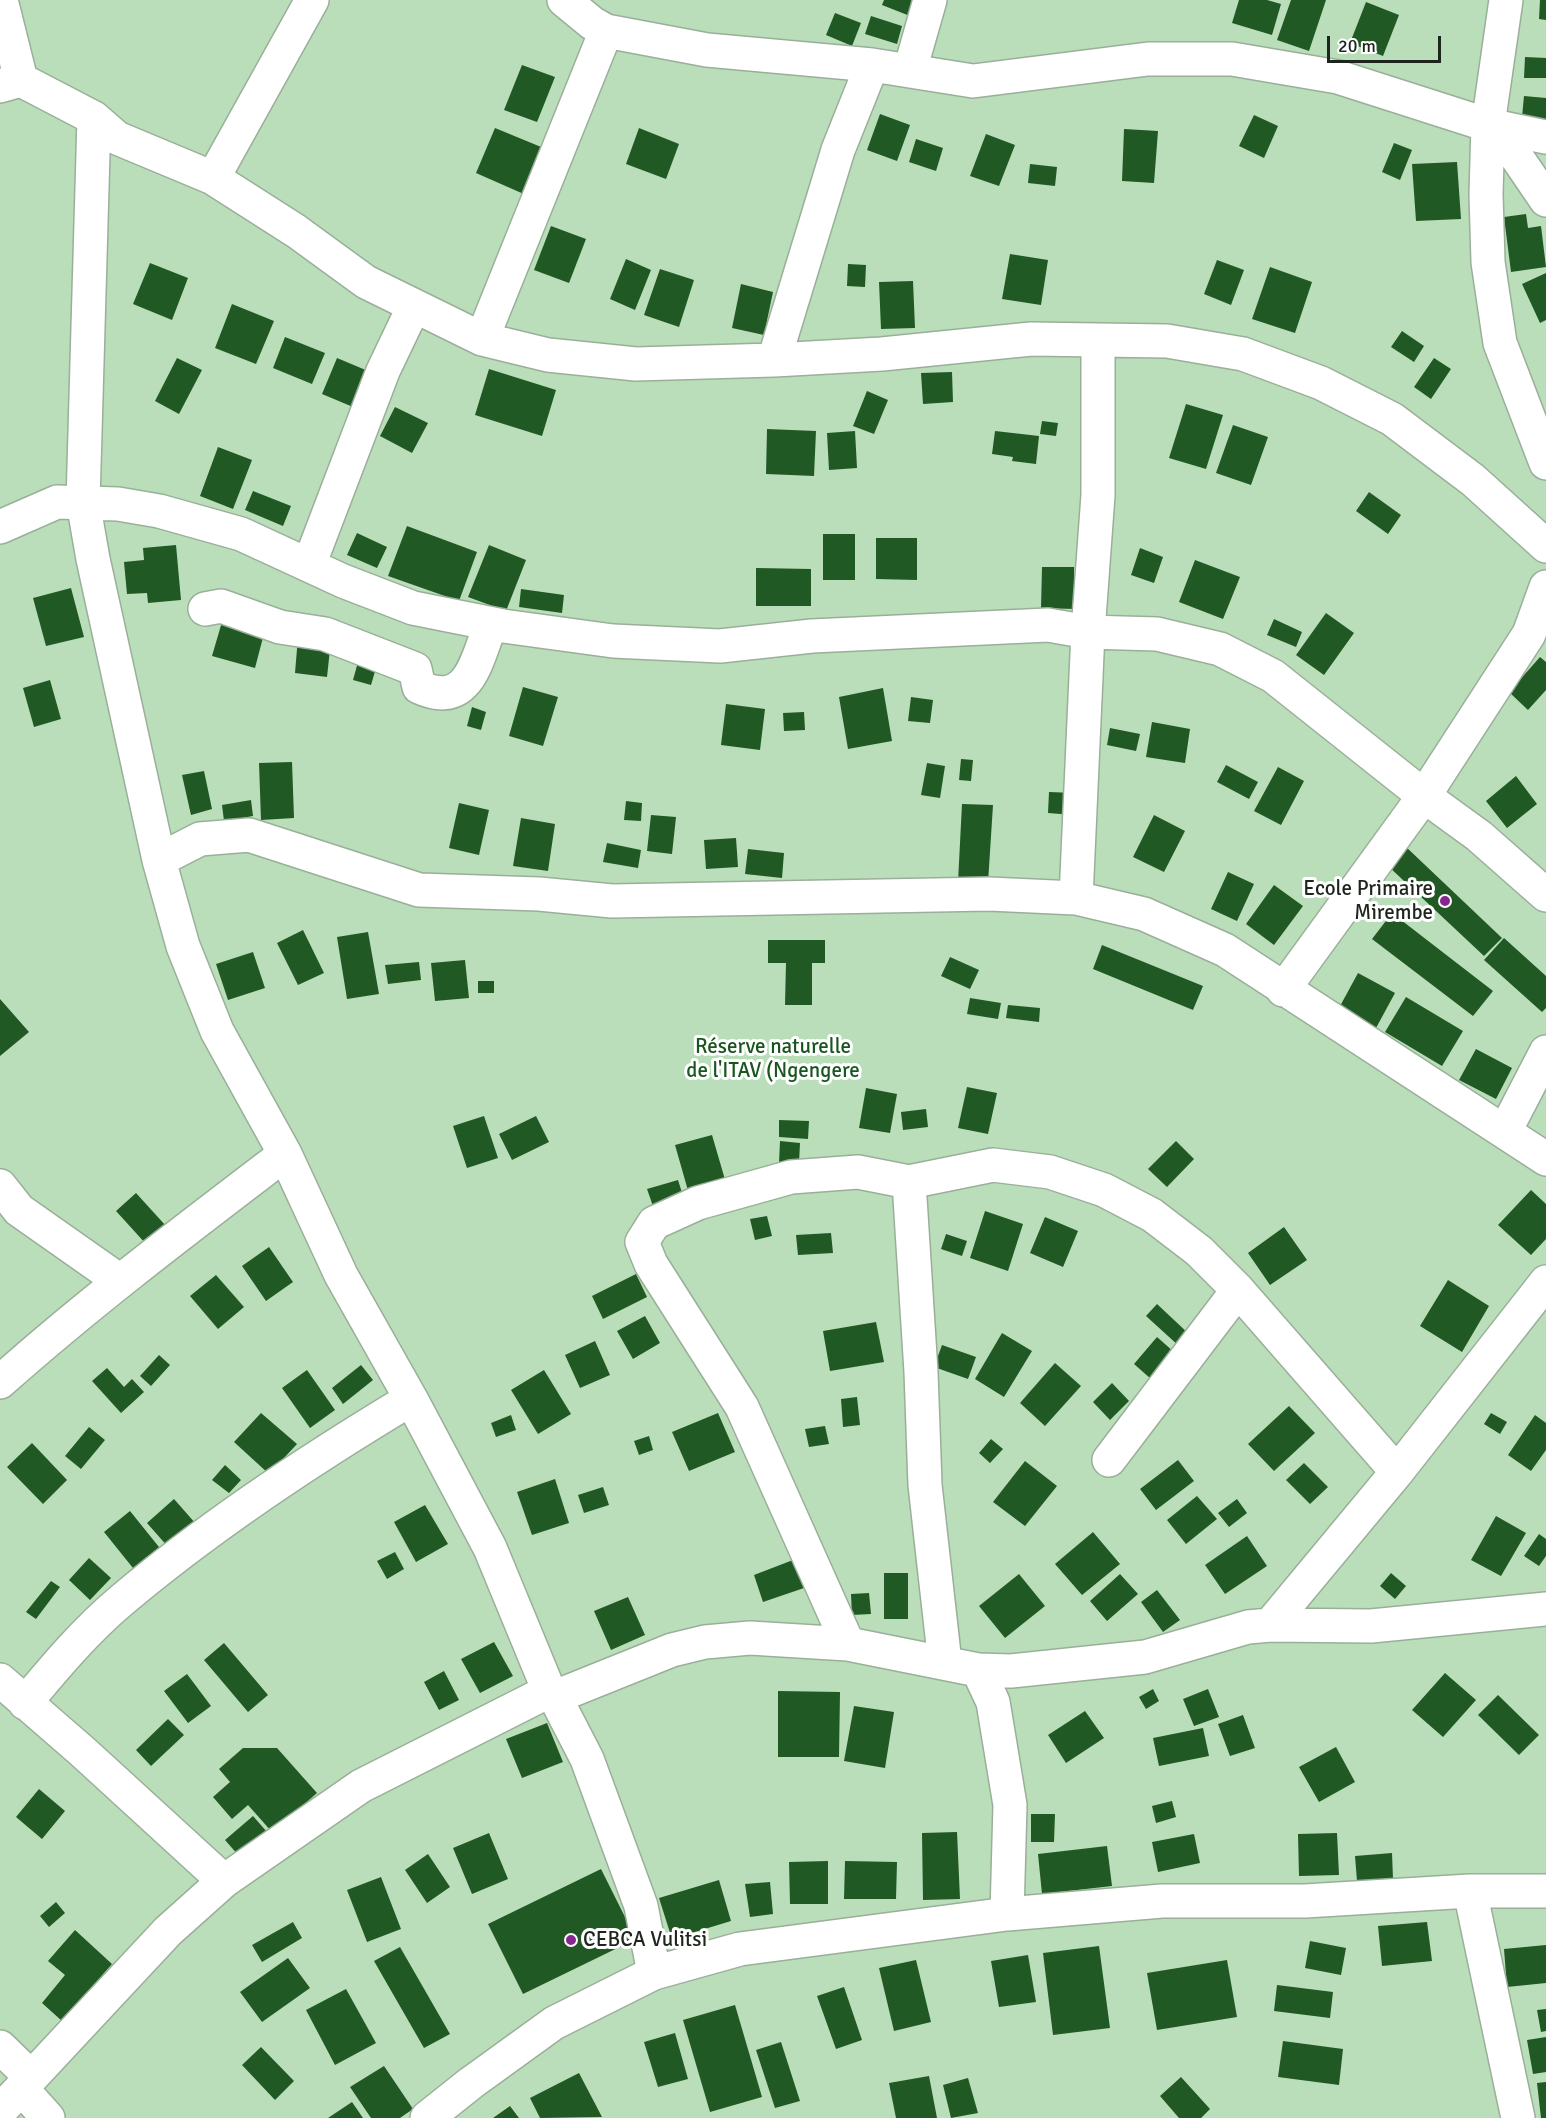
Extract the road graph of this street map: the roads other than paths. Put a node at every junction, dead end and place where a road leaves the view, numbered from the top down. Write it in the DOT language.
graph roads {
  1 [pos="1,0"];
  2 [pos="312,0"];
  3 [pos="564,0"];
  4 [pos="930,0"];
  5 [pos="1506,0"];
  6 [pos="600,18"];
  7 [pos="872,65"];
  8 [pos="910,70"];
  9 [pos="10,83"];
  10 [pos="94,118"];
  11 [pos="1488,125"];
  12 [pos="1546,137"];
  13 [pos="213,178"];
  14 [pos="1546,200"];
  15 [pos="414,306"];
  16 [pos="482,339"];
  17 [pos="1098,340"];
  18 [pos="774,360"];
  19 [pos="1546,463"];
  20 [pos="83,502"];
  21 [pos="0,527"];
  22 [pos="1546,546"];
  23 [pos="309,565"];
  24 [pos="1546,586"];
  25 [pos="205,609"];
  26 [pos="491,624"];
  27 [pos="1088,632"];
  28 [pos="1424,796"];
  29 [pos="159,860"];
  30 [pos="1546,895"];
  31 [pos="1076,898"];
  32 [pos="1283,990"];
  33 [pos="1546,1052"];
  34 [pos="1505,1131"];
  35 [pos="285,1154"];
  36 [pos="1546,1159"];
  37 [pos="909,1182"];
  38 [pos="0,1186"];
  39 [pos="120,1281"];
  40 [pos="1546,1282"];
  41 [pos="1238,1290"];
  42 [pos="0,1382"];
  43 [pos="411,1399"];
  44 [pos="1109,1460"];
  45 [pos="1397,1472"];
  46 [pos="1546,1609"];
  47 [pos="1270,1625"];
  48 [pos="848,1644"];
  49 [pos="945,1663"];
  50 [pos="978,1670"];
  51 [pos="0,1680"];
  52 [pos="552,1694"];
  53 [pos="25,1703"];
  54 [pos="224,1881"];
  55 [pos="1470,1891"];
  56 [pos="1546,1891"];
  57 [pos="1007,1914"];
  58 [pos="654,1973"];
  59 [pos="0,2047"];
  60 [pos="17,2092"];
  61 [pos="48,2118"];
  62 [pos="427,2118"];
  63 [pos="1518,2118"];
  1 -- 9 [label="street"];
  2 -- 13 [label="street"];
  3 -- 6 [label="street"];
  4 -- 8 [label="street"];
  5 -- 11 [label="street"];
  6 -- 7 [label="street"];
  6 -- 16 [label="street"];
  7 -- 8 [label="street"];
  7 -- 18 [label="street"];
  8 -- 11 [label="street"];
  9 -- 10 [label="street"];
  10 -- 13 [label="street"];
  10 -- 20 [label="street"];
  11 -- 12 [label="street"];
  11 -- 14 [label="street"];
  11 -- 19 [label="street"];
  13 -- 15 [label="street"];
  15 -- 16 [label="street"];
  15 -- 23 [label="street"];
  16 -- 18 [label="street"];
  17 -- 18 [label="street"];
  17 -- 22 [label="street"];
  17 -- 27 [label="street"];
  20 -- 21 [label="street"];
  20 -- 23 [label="street"];
  20 -- 29 [label="street"];
  23 -- 26 [label="street"];
  24 -- 28 [label="street"];
  25 -- 26 [label="street"];
  26 -- 27 [label="street"];
  27 -- 28 [label="street"];
  27 -- 31 [label="street"];
  28 -- 30 [label="street"];
  28 -- 32 [label="street"];
  29 -- 31 [label="street"];
  29 -- 35 [label="street"];
  31 -- 32 [label="street"];
  32 -- 34 [label="street"];
  33 -- 34 [label="street"];
  34 -- 36 [label="street"];
  35 -- 39 [label="street"];
  35 -- 43 [label="street"];
  37 -- 41 [label="street"];
  37 -- 48 [label="street"];
  37 -- 49 [label="street"];
  38 -- 39 [label="street"];
  39 -- 42 [label="street"];
  40 -- 45 [label="street"];
  41 -- 44 [label="street"];
  41 -- 45 [label="street"];
  43 -- 52 [label="street"];
  43 -- 53 [label="street"];
  45 -- 47 [label="street"];
  46 -- 47 [label="street"];
  47 -- 50 [label="street"];
  48 -- 49 [label="street"];
  48 -- 52 [label="street"];
  49 -- 50 [label="street"];
  50 -- 57 [label="street"];
  51 -- 53 [label="street"];
  52 -- 54 [label="street"];
  52 -- 58 [label="street"];
  53 -- 54 [label="street"];
  54 -- 60 [label="street"];
  55 -- 56 [label="street"];
  55 -- 57 [label="street"];
  55 -- 63 [label="street"];
  57 -- 58 [label="street"];
  58 -- 62 [label="street"];
  59 -- 60 [label="street"];
  60 -- 61 [label="street"];
}
